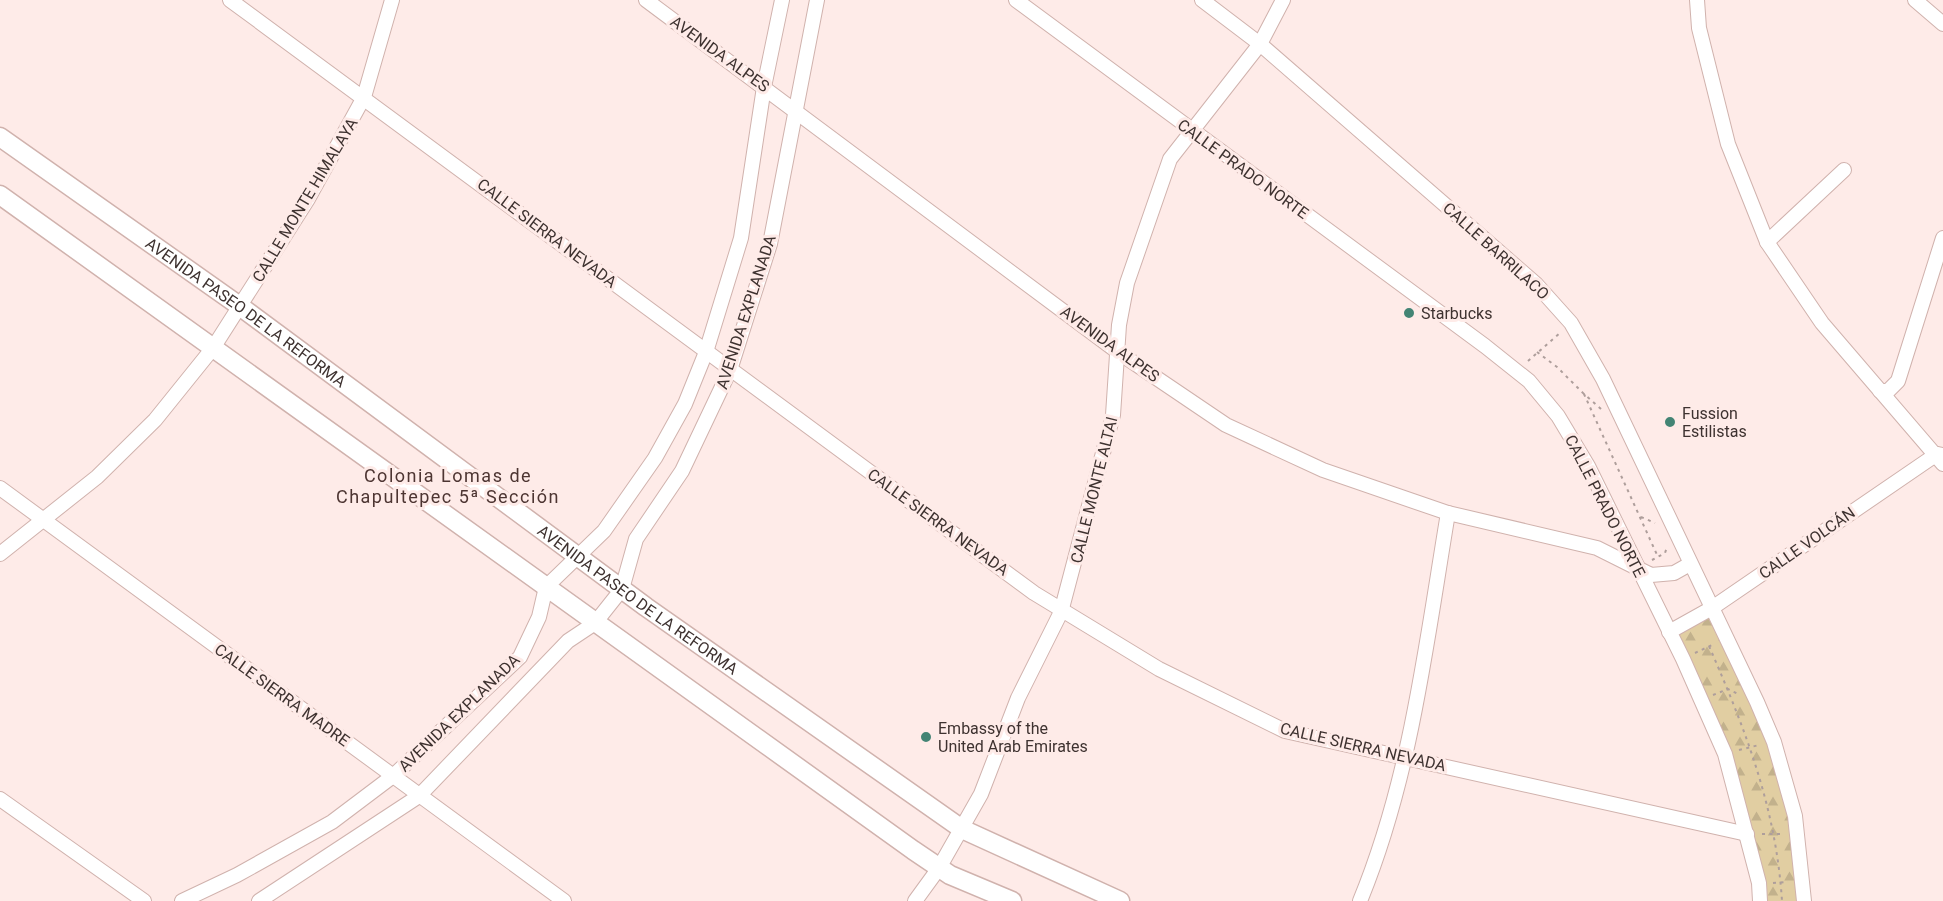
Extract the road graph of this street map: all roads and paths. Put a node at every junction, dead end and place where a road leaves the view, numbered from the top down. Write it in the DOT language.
graph roads {
  1 [pos="230,0"];
  2 [pos="392,0"];
  3 [pos="646,0"];
  4 [pos="782,0"];
  5 [pos="817,0"];
  6 [pos="1016,0"];
  7 [pos="1202,0"];
  8 [pos="1283,0"];
  9 [pos="1697,0"];
  10 [pos="1915,0"];
  11 [pos="1943,24"];
  12 [pos="1260,44"];
  13 [pos="764,87"];
  14 [pos="364,97"];
  15 [pos="795,111"];
  16 [pos="1190,130"];
  17 [pos="0,137"];
  18 [pos="1844,170"];
  19 [pos="0,195"];
  20 [pos="1943,238"];
  21 [pos="1767,242"];
  22 [pos="241,307"];
  23 [pos="1571,324"];
  24 [pos="213,348"];
  25 [pos="706,352"];
  26 [pos="1118,352"];
  27 [pos="1537,352"];
  28 [pos="730,370"];
  29 [pos="1517,371"];
  30 [pos="1880,391"];
  31 [pos="1584,394"];
  32 [pos="1625,427"];
  33 [pos="1941,457"];
  34 [pos="0,488"];
  35 [pos="1448,513"];
  36 [pos="1641,517"];
  37 [pos="1668,517"];
  38 [pos="44,520"];
  39 [pos="1668,544"];
  40 [pos="0,554"];
  41 [pos="577,556"];
  42 [pos="1658,557"];
  43 [pos="1639,563"];
  44 [pos="1690,564"];
  45 [pos="546,586"];
  46 [pos="622,589"];
  47 [pos="1712,609"];
  48 [pos="1061,612"];
  49 [pos="595,623"];
  50 [pos="1669,632"];
  51 [pos="1728,638"];
  52 [pos="1709,646"];
  53 [pos="1683,659"];
  54 [pos="1728,689"];
  55 [pos="1702,700"];
  56 [pos="1757,702"];
  57 [pos="1774,742"];
  58 [pos="1750,746"];
  59 [pos="1725,754"];
  60 [pos="1406,758"];
  61 [pos="393,776"];
  62 [pos="419,796"];
  63 [pos="0,799"];
  64 [pos="963,829"];
  65 [pos="1747,834"];
  66 [pos="1776,834"];
  67 [pos="1798,836"];
  68 [pos="939,868"];
  69 [pos="1803,881"];
  70 [pos="1781,882"];
  71 [pos="1759,883"];
  72 [pos="144,901"];
  73 [pos="182,901"];
  74 [pos="259,901"];
  75 [pos="564,901"];
  76 [pos="915,901"];
  77 [pos="1012,901"];
  78 [pos="1120,901"];
  79 [pos="1360,901"];
  80 [pos="1760,901"];
  81 [pos="1782,901"];
  82 [pos="1804,901"];
  1 -- 14 [label="street, CALLE SIERRA NEVADA"];
  2 -- 14 [label="street, CALLE MONTE HIMALAYA"];
  3 -- 13 [label="street, AVENIDA ALPES"];
  4 -- 13 [label="street, AVENIDA EXPLANADA"];
  5 -- 15 [label="street, AVENIDA EXPLANADA"];
  6 -- 16 [label="street, CALLE PRADO NORTE"];
  7 -- 12 [label="street, CALLE BARRILACO"];
  8 -- 12 [label="street, CALLE MONTE ALTAI"];
  9 -- 21 [label="street"];
  10 -- 11 [label="street"];
  12 -- 16 [label="street, CALLE MONTE ALTAI"];
  12 -- 23 [label="street, CALLE BARRILACO"];
  13 -- 15 [label="street, AVENIDA ALPES"];
  13 -- 25 [label="street, AVENIDA EXPLANADA"];
  14 -- 22 [label="street, CALLE MONTE HIMALAYA"];
  14 -- 25 [label="street, CALLE SIERRA NEVADA"];
  15 -- 26 [label="street, AVENIDA ALPES"];
  15 -- 28 [label="street, AVENIDA EXPLANADA"];
  16 -- 26 [label="street, CALLE MONTE ALTAI"];
  16 -- 29 [label="street, CALLE PRADO NORTE"];
  17 -- 22 [label="main road, AVENIDA PASEO DE LA REFORMA"];
  18 -- 21 [label="street"];
  19 -- 24 [label="main road"];
  20 -- 30 [label="street"];
  21 -- 30 [label="street"];
  22 -- 24 [label="street, CALLE MONTE HIMALAYA"];
  22 -- 41 [label="main road, AVENIDA PASEO DE LA REFORMA"];
  23 -- 27 [label="path"];
  23 -- 32 [label="street, CALLE BARRILACO"];
  24 -- 38 [label="street, CALLE MONTE HIMALAYA"];
  24 -- 45 [label="main road"];
  25 -- 28 [label="street, CALLE SIERRA NEVADA"];
  25 -- 41 [label="street, AVENIDA EXPLANADA"];
  26 -- 35 [label="street, AVENIDA ALPES"];
  26 -- 48 [label="street, CALLE MONTE ALTAI"];
  27 -- 29 [label="path"];
  27 -- 31 [label="path"];
  28 -- 46 [label="street, AVENIDA EXPLANADA"];
  28 -- 48 [label="street, CALLE SIERRA NEVADA"];
  29 -- 43 [label="street, CALLE PRADO NORTE"];
  30 -- 33 [label="street"];
  31 -- 32 [label="path"];
  31 -- 36 [label="path"];
  32 -- 37 [label="street, CALLE BARRILACO"];
  33 -- 47 [label="street, CALLE VOLCÁN"];
  34 -- 38 [label="street, CALLE SIERRA MADRE"];
  35 -- 43 [label="street, AVENIDA ALPES"];
  35 -- 60 [label="street"];
  36 -- 37 [label="path"];
  36 -- 42 [label="path"];
  37 -- 44 [label="street, CALLE BARRILACO"];
  38 -- 40 [label="street, CALLE MONTE HIMALAYA"];
  38 -- 61 [label="street, CALLE SIERRA MADRE"];
  39 -- 42 [label="path"];
  41 -- 45 [label="street, AVENIDA EXPLANADA"];
  41 -- 46 [label="main road, AVENIDA PASEO DE LA REFORMA"];
  42 -- 43 [label="path"];
  43 -- 44 [label="street, AVENIDA ALPES"];
  43 -- 50 [label="street, CALLE PRADO NORTE"];
  44 -- 47 [label="street, CALLE BARRILACO"];
  45 -- 49 [label="main road"];
  45 -- 61 [label="street, AVENIDA EXPLANADA"];
  46 -- 49 [label="street, AVENIDA EXPLANADA"];
  46 -- 64 [label="main road, AVENIDA PASEO DE LA REFORMA"];
  47 -- 50 [label="street, CALLE VOLCÁN"];
  47 -- 51 [label="street"];
  48 -- 60 [label="street, CALLE SIERRA NEVADA"];
  48 -- 64 [label="street, CALLE MONTE ALTAI"];
  49 -- 62 [label="street, AVENIDA EXPLANADA"];
  49 -- 68 [label="main road"];
  50 -- 53 [label="street, CALLE PRADO NORTE"];
  51 -- 52 [label="path"];
  51 -- 56 [label="street"];
  52 -- 53 [label="path"];
  52 -- 54 [label="path"];
  53 -- 55 [label="street, CALLE PRADO NORTE"];
  54 -- 55 [label="path"];
  54 -- 56 [label="path"];
  54 -- 58 [label="path"];
  55 -- 59 [label="street, CALLE PRADO NORTE"];
  56 -- 57 [label="street"];
  57 -- 58 [label="path"];
  57 -- 67 [label="street"];
  58 -- 59 [label="path"];
  58 -- 66 [label="path"];
  59 -- 65 [label="street, CALLE PRADO NORTE"];
  60 -- 65 [label="street, CALLE SIERRA NEVADA"];
  60 -- 79 [label="street"];
  61 -- 62 [label="street, CALLE SIERRA MADRE"];
  61 -- 73 [label="street, AVENIDA EXPLANADA"];
  62 -- 74 [label="street, AVENIDA EXPLANADA"];
  62 -- 75 [label="street, CALLE SIERRA MADRE"];
  63 -- 72 [label="street"];
  64 -- 68 [label="street, CALLE MONTE ALTAI"];
  64 -- 78 [label="main road, AVENIDA PASEO DE LA REFORMA"];
  65 -- 66 [label="path"];
  65 -- 71 [label="street, CALLE PRADO NORTE"];
  66 -- 67 [label="path"];
  66 -- 70 [label="path"];
  67 -- 69 [label="street"];
  68 -- 76 [label="street, CALLE MONTE ALTAI"];
  68 -- 77 [label="main road"];
  69 -- 70 [label="path"];
  69 -- 82 [label="street"];
  70 -- 71 [label="path"];
  70 -- 81 [label="path"];
  71 -- 80 [label="street, CALLE PRADO NORTE"];
}
